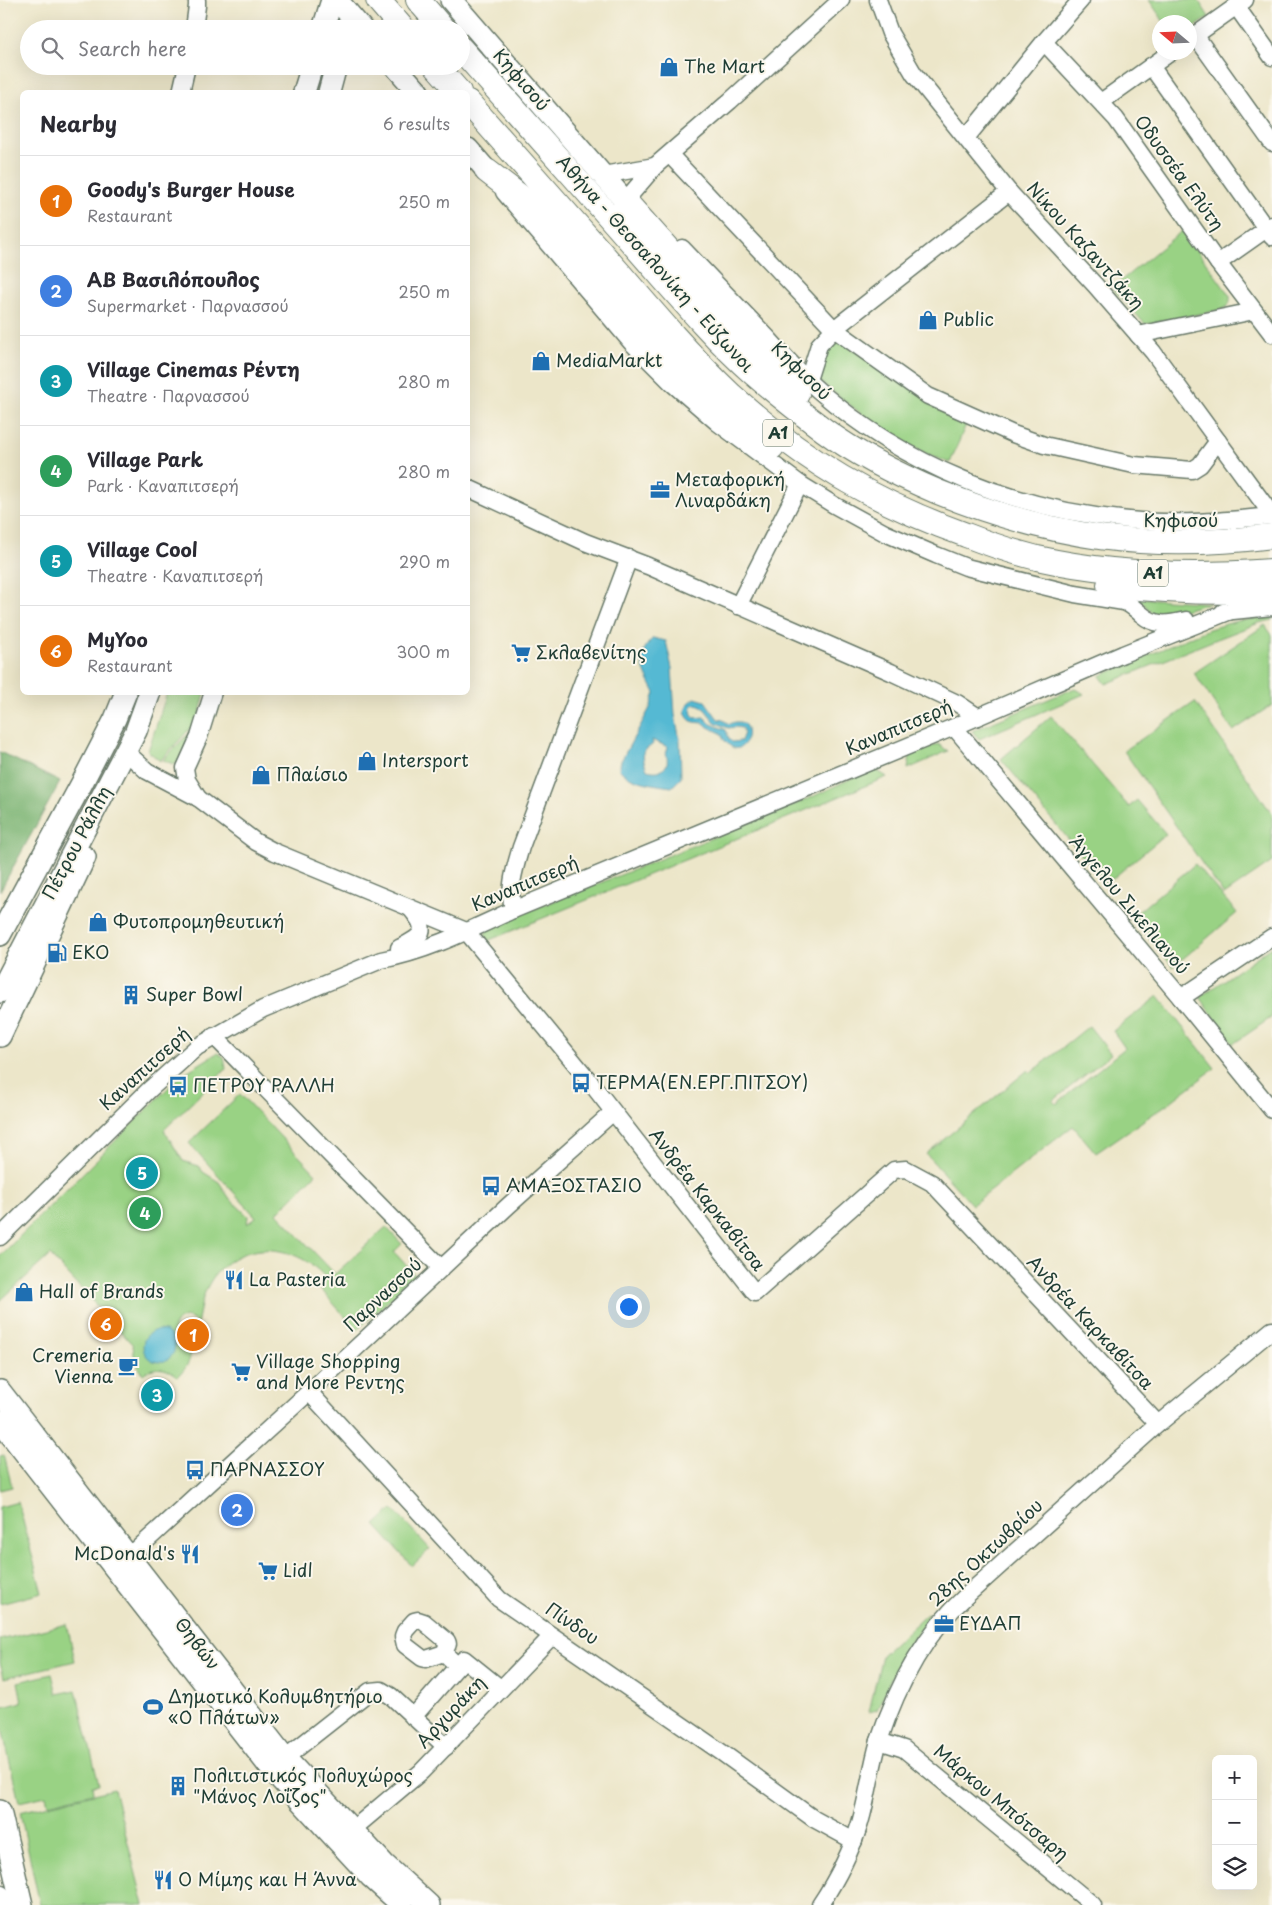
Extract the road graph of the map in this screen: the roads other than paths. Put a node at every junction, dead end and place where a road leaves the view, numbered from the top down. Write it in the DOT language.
graph roads {
  1 [pos="197,0"];
  2 [pos="332,0"];
  3 [pos="378,0"];
  4 [pos="418,0"];
  5 [pos="841,0"];
  6 [pos="878,0"];
  7 [pos="1081,0"];
  8 [pos="453,2"];
  9 [pos="1240,3"];
  10 [pos="195,20"];
  11 [pos="326,20"];
  12 [pos="395,20"];
  13 [pos="436,20"];
  14 [pos="469,20"];
  15 [pos="470,21"];
  16 [pos="1197,33"];
  17 [pos="1044,42"];
  18 [pos="1197,44"];
  19 [pos="1272,57"];
  20 [pos="470,59"];
  21 [pos="1160,60"];
  22 [pos="1151,66"];
  23 [pos="185,75"];
  24 [pos="309,75"];
  25 [pos="334,75"];
  26 [pos="403,75"];
  27 [pos="444,75"];
  28 [pos="181,90"];
  29 [pos="305,90"];
  30 [pos="330,90"];
  31 [pos="416,90"];
  32 [pos="457,90"];
  33 [pos="1101,102"];
  34 [pos="470,104"];
  35 [pos="966,138"];
  36 [pos="1272,143"];
  37 [pos="470,151"];
  38 [pos="670,155"];
  39 [pos="656,166"];
  40 [pos="487,171"];
  41 [pos="603,174"];
  42 [pos="1009,192"];
  43 [pos="626,201"];
  44 [pos="1270,231"];
  45 [pos="1218,263"];
  46 [pos="1254,311"];
  47 [pos="834,329"];
  48 [pos="1272,334"];
  49 [pos="1138,335"];
  50 [pos="808,380"];
  51 [pos="1218,441"];
  52 [pos="849,447"];
  53 [pos="800,484"];
  54 [pos="470,489"];
  55 [pos="861,490"];
  56 [pos="1272,516"];
  57 [pos="1272,536"];
  58 [pos="629,558"];
  59 [pos="1035,558"];
  60 [pos="1272,570"];
  61 [pos="1272,590"];
  62 [pos="738,606"];
  63 [pos="1272,607"];
  64 [pos="1233,610"];
  65 [pos="1140,614"];
  66 [pos="1124,654"];
  67 [pos="125,695"];
  68 [pos="126,695"];
  69 [pos="149,695"];
  70 [pos="212,695"];
  71 [pos="978,718"];
  72 [pos="954,728"];
  73 [pos="131,758"];
  74 [pos="185,763"];
  75 [pos="110,781"];
  76 [pos="198,798"];
  77 [pos="0,904"];
  78 [pos="410,908"];
  79 [pos="513,910"];
  80 [pos="466,931"];
  81 [pos="0,935"];
  82 [pos="1272,937"];
  83 [pos="381,960"];
  84 [pos="0,992"];
  85 [pos="1181,998"];
  86 [pos="0,1036"];
  87 [pos="214,1036"];
  88 [pos="1272,1110"];
  89 [pos="613,1112"];
  90 [pos="0,1237"];
  91 [pos="441,1268"];
  92 [pos="1272,1330"];
  93 [pos="0,1390"];
  94 [pos="308,1392"];
  95 [pos="0,1421"];
  96 [pos="1158,1424"];
  97 [pos="122,1562"];
  98 [pos="552,1636"];
  99 [pos="444,1653"];
  100 [pos="458,1666"];
  101 [pos="500,1688"];
  102 [pos="413,1717"];
  103 [pos="879,1741"];
  104 [pos="446,1747"];
  105 [pos="286,1758"];
  106 [pos="0,1811"];
  107 [pos="352,1830"];
  108 [pos="854,1841"];
  109 [pos="0,1843"];
  110 [pos="0,1896"];
  111 [pos="2,1905"];
  112 [pos="21,1905"];
  113 [pos="402,1905"];
  114 [pos="430,1905"];
  115 [pos="820,1905"];
  116 [pos="1093,1905"];
  1 -- 10 [label="street"];
  2 -- 11 [label="main road"];
  3 -- 12 [label="highway"];
  4 -- 13 [label="highway"];
  5 -- 38 [label="street"];
  6 -- 35 [label="street, Νίκου Καζαντζάκη"];
  7 -- 17 [label="street"];
  8 -- 14 [label="main road, Κηφισού"];
  9 -- 16 [label="street"];
  9 -- 19 [label="street"];
  15 -- 41 [label="main road, Κηφισού"];
  17 -- 33 [label="street, Οδυσσέα Ελύτη"];
  17 -- 35 [label="street"];
  18 -- 36 [label="street"];
  20 -- 52 [label="highway, Αθήνα - Θεσσαλονίκη - Εύζωνοι / Α1"];
  21 -- 22 [label="street"];
  22 -- 33 [label="street"];
  22 -- 44 [label="street"];
  23 -- 28 [label="street"];
  24 -- 29 [label="main road"];
  25 -- 30 [label="main road"];
  26 -- 31 [label="main road"];
  27 -- 32 [label="highway"];
  33 -- 45 [label="street, Οδυσσέα Ελύτη"];
  34 -- 55 [label="highway, Αθήνα - Θεσσαλονίκη - Εύζωνοι / Α1"];
  35 -- 42 [label="street, Νίκου Καζαντζάκη"];
  37 -- 40 [label="main road"];
  38 -- 39 [label="street"];
  38 -- 47 [label="street"];
  39 -- 41 [label="street"];
  39 -- 43 [label="street"];
  40 -- 53 [label="street"];
  40 -- 55 [label="highway"];
  41 -- 43 [label="main road, Κηφισού"];
  42 -- 47 [label="street"];
  42 -- 49 [label="street, Νίκου Καζαντζάκη"];
  43 -- 50 [label="street, Κηφισού"];
  43 -- 52 [label="highway"];
  44 -- 45 [label="street"];
  45 -- 46 [label="street, Οδυσσέα Ελύτη"];
  46 -- 48 [label="street, Οδυσσέα Ελύτη"];
  46 -- 49 [label="street"];
  47 -- 50 [label="street"];
  47 -- 51 [label="street"];
  49 -- 51 [label="street, Νίκου Καζαντζάκη"];
  50 -- 56 [label="street, Κηφισού"];
  51 -- 56 [label="street, Νίκου Καζαντζάκη"];
  52 -- 57 [label="highway, Αθήνα - Θεσσαλονίκη - Εύζωνοι / Α1"];
  53 -- 62 [label="street"];
  53 -- 65 [label="street"];
  54 -- 58 [label="street"];
  55 -- 59 [label="highway, Αθήνα - Θεσσαλονίκη - Εύζωνοι / Α1"];
  58 -- 62 [label="street"];
  58 -- 79 [label="street"];
  59 -- 60 [label="highway, Αθήνα - Θεσσαλονίκη - Εύζωνοι / Α1"];
  59 -- 61 [label="highway"];
  62 -- 71 [label="street"];
  63 -- 64 [label="street"];
  64 -- 65 [label="street"];
  64 -- 66 [label="street, Καναπιτσερή"];
  65 -- 66 [label="street"];
  66 -- 71 [label="street, Καναπιτσερή"];
  67 -- 77 [label="main road"];
  68 -- 81 [label="main road, Πέτρου Ράλλη"];
  69 -- 73 [label="main road, Πέτρου Ράλλη"];
  70 -- 74 [label="street"];
  71 -- 72 [label="street, Καναπιτσερή"];
  72 -- 79 [label="street, Καναπιτσερή"];
  72 -- 85 [label="street, Άγγελου Σικελιανού"];
  73 -- 74 [label="street"];
  73 -- 75 [label="main road, Πέτρου Ράλλη"];
  73 -- 76 [label="street"];
  74 -- 76 [label="street"];
  75 -- 84 [label="main road, Πέτρου Ράλλη"];
  75 -- 86 [label="main road"];
  76 -- 78 [label="street"];
  78 -- 80 [label="street"];
  78 -- 83 [label="street"];
  79 -- 80 [label="street, Καναπιτσερή"];
  80 -- 83 [label="street, Καναπιτσερή"];
  80 -- 89 [label="street, Ανδρέα Καρκαβίτσα"];
  82 -- 85 [label="street"];
  83 -- 87 [label="street, Καναπιτσερή"];
  85 -- 88 [label="street, Άγγελου Σικελιανού"];
  87 -- 90 [label="street, Καναπιτσερή"];
  87 -- 91 [label="street"];
  89 -- 91 [label="street, Παρνασσού"];
  89 -- 96 [label="street, Ανδρέα Καρκαβίτσα"];
  91 -- 94 [label="street, Παρνασσού"];
  92 -- 96 [label="street, 28ης Οκτωβρίου"];
  93 -- 97 [label="main road, Θηβών"];
  94 -- 97 [label="street, Παρνασσού"];
  94 -- 98 [label="street, Πίνδου"];
  95 -- 97 [label="main road, Θηβών"];
  96 -- 103 [label="street, 28ης Οκτωβρίου"];
  97 -- 105 [label="main road, Θηβών"];
  97 -- 113 [label="main road, Θηβών"];
  98 -- 101 [label="street, Αργυράκη"];
  98 -- 108 [label="street, Πίνδου"];
  99 -- 100 [label="street"];
  100 -- 101 [label="street"];
  100 -- 102 [label="street"];
  101 -- 104 [label="street, Αργυράκη"];
  102 -- 104 [label="street"];
  102 -- 105 [label="street"];
  103 -- 108 [label="street, 28ης Οκτωβρίου"];
  103 -- 116 [label="street, Μάρκου Μπότσαρη"];
  104 -- 107 [label="street, Αργυράκη"];
  105 -- 107 [label="main road, Θηβών"];
  106 -- 112 [label="main road"];
  107 -- 114 [label="main road, Θηβών"];
  108 -- 115 [label="street, 28ης Οκτωβρίου"];
  109 -- 112 [label="main road"];
  110 -- 111 [label="main road"];
}
